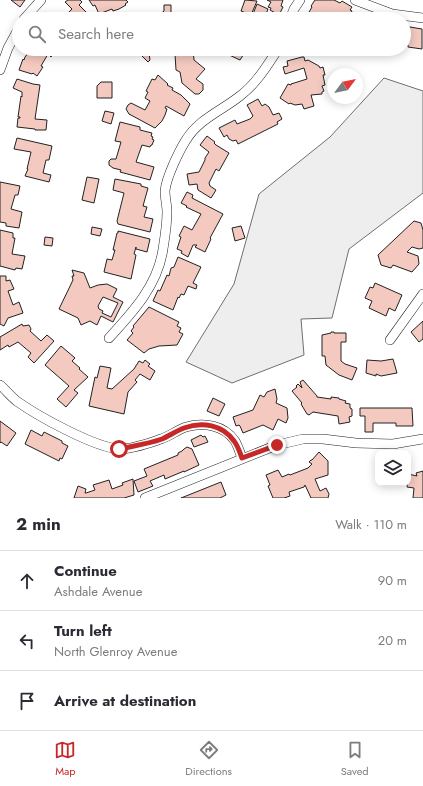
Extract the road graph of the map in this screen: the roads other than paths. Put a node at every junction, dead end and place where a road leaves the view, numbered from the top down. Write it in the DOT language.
graph roads {
  1 [pos="41,0"];
  2 [pos="300,0"];
  3 [pos="356,0"];
  4 [pos="30,12"];
  5 [pos="293,12"];
  6 [pos="387,12"];
  7 [pos="411,16"];
  8 [pos="423,18"];
  9 [pos="12,41"];
  10 [pos="273,56"];
  11 [pos="0,70"];
  12 [pos="423,294"];
  13 [pos="109,338"];
  14 [pos="390,340"];
  15 [pos="0,385"];
  16 [pos="423,439"];
  17 [pos="242,458"];
  18 [pos="145,498"];
  1 -- 4 [label="street"];
  2 -- 5 [label="street"];
  3 -- 6 [label="street"];
  7 -- 8 [label="street"];
  9 -- 11 [label="street"];
  10 -- 13 [label="street"];
  12 -- 14 [label="street"];
  15 -- 17 [label="street"];
  16 -- 17 [label="street"];
  17 -- 18 [label="street"];
}
